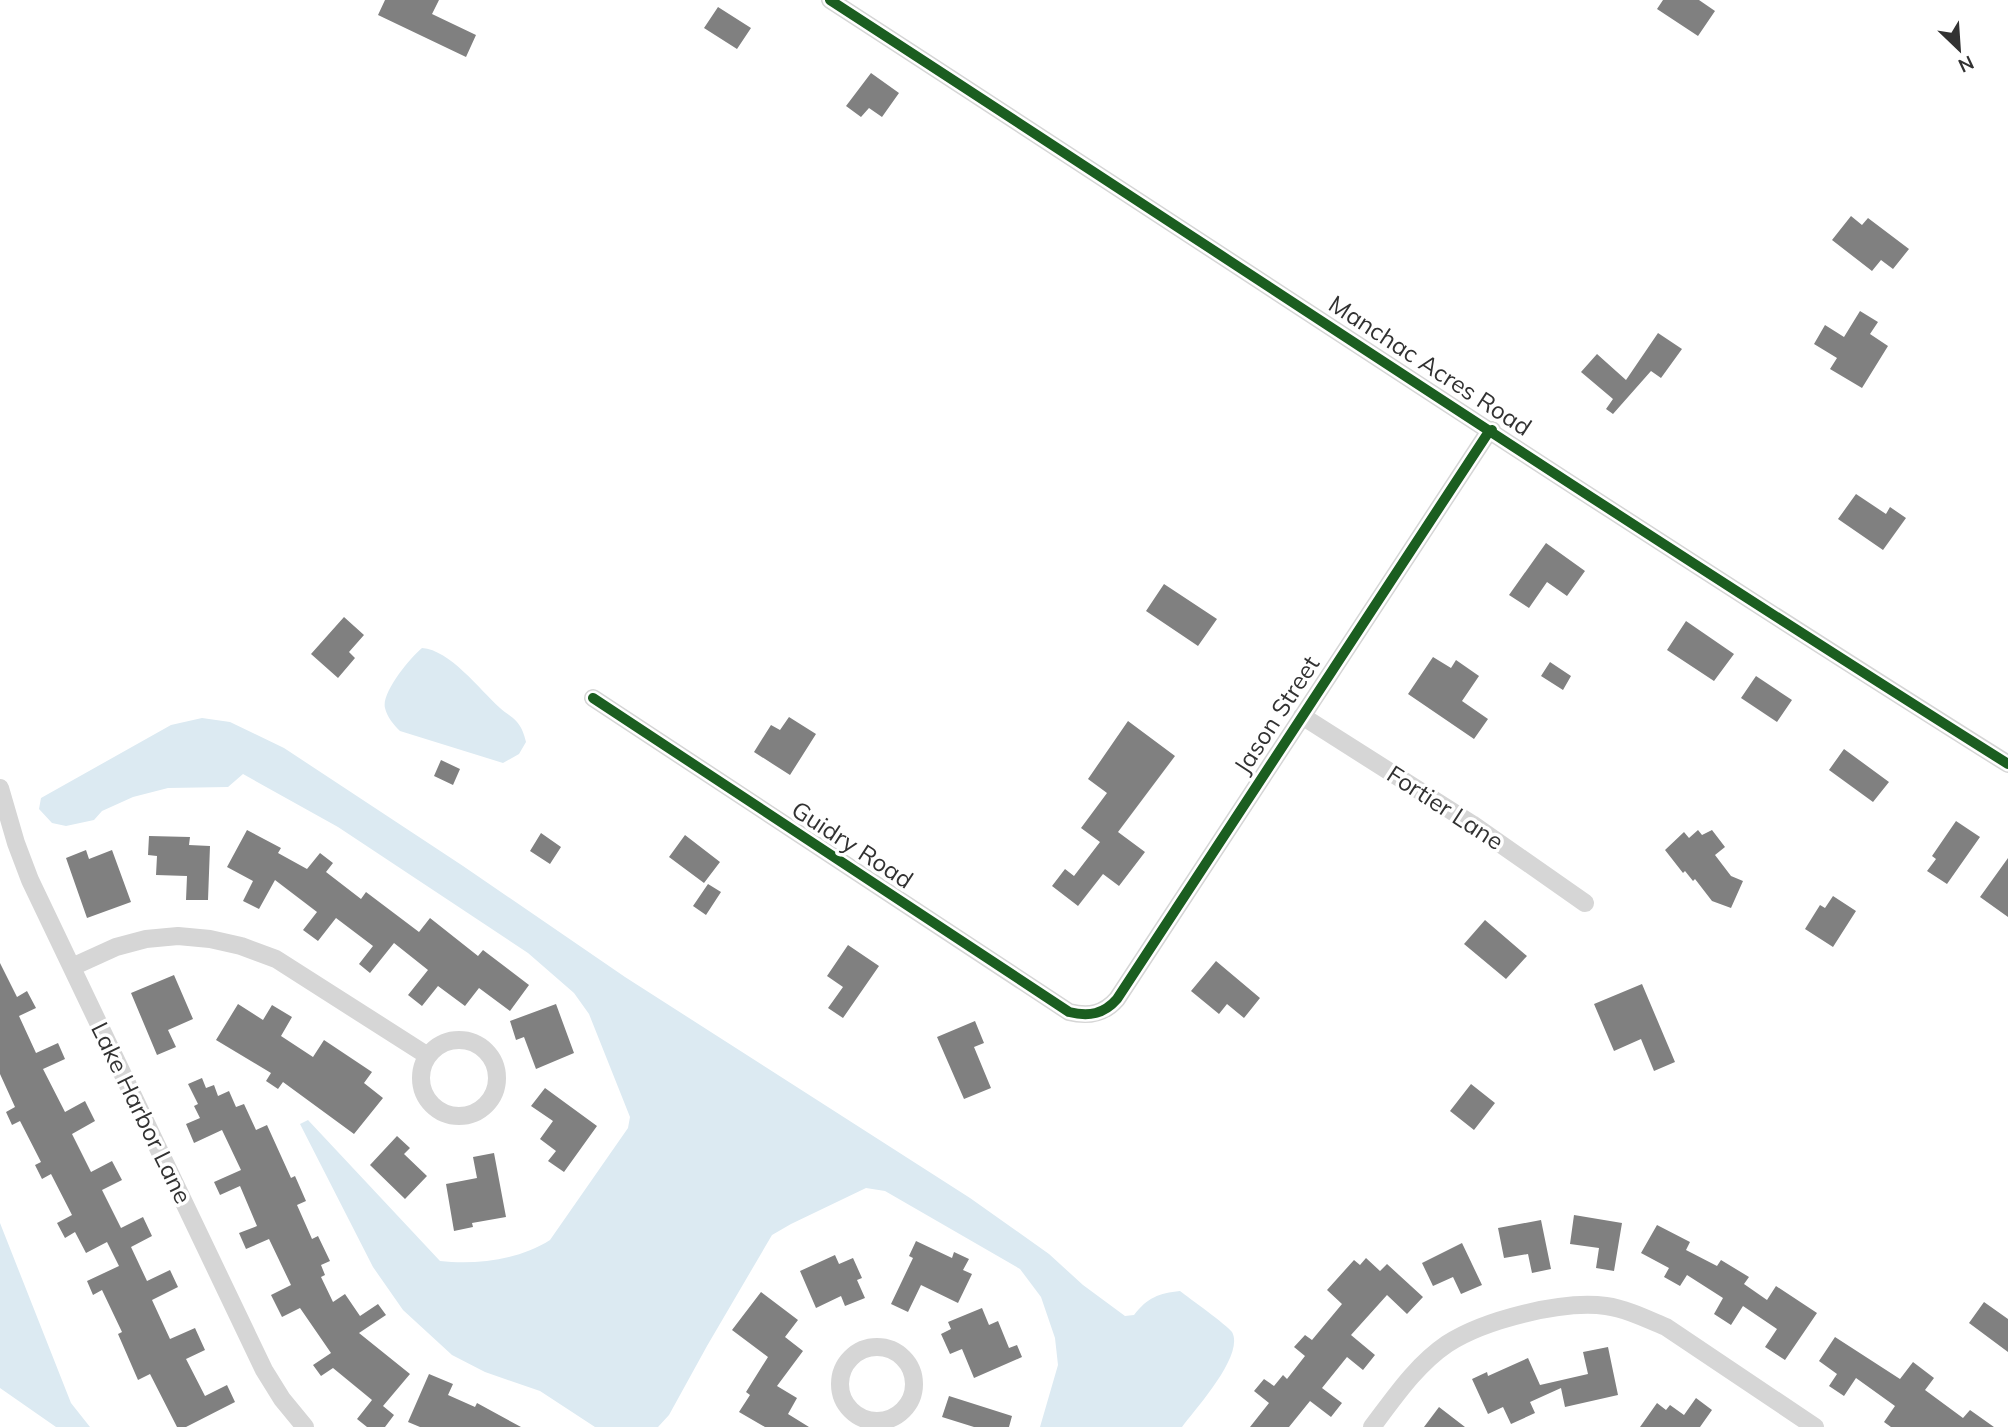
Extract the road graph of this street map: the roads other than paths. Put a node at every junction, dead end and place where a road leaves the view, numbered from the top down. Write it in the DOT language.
graph roads {
  1 [pos="830,0"];
  2 [pos="1492,430"];
  3 [pos="593,698"];
  4 [pos="1302,716"];
  5 [pos="2008,764"];
  6 [pos="0,788"];
  7 [pos="1586,903"];
  8 [pos="72,967"];
  9 [pos="1092,1015"];
  10 [pos="428,1056"];
  11 [pos="856,1422"];
  12 [pos="304,1427"];
  13 [pos="1372,1427"];
  14 [pos="1815,1427"];
  1 -- 2 [label="street, Manchac Acres Road"];
  2 -- 4 [label="street, Jason Street"];
  2 -- 5 [label="street, Manchac Acres Road"];
  3 -- 9 [label="street, Guidry Road"];
  4 -- 7 [label="street, Fortier Lane"];
  4 -- 9 [label="street, Jason Street"];
  6 -- 8 [label="street, Lake Harbor Lane"];
  8 -- 10 [label="street"];
  8 -- 12 [label="street, Lake Harbor Lane"];
  10 -- 10 [label="street"];
  11 -- 11 [label="street"];
  13 -- 14 [label="street"];
}
